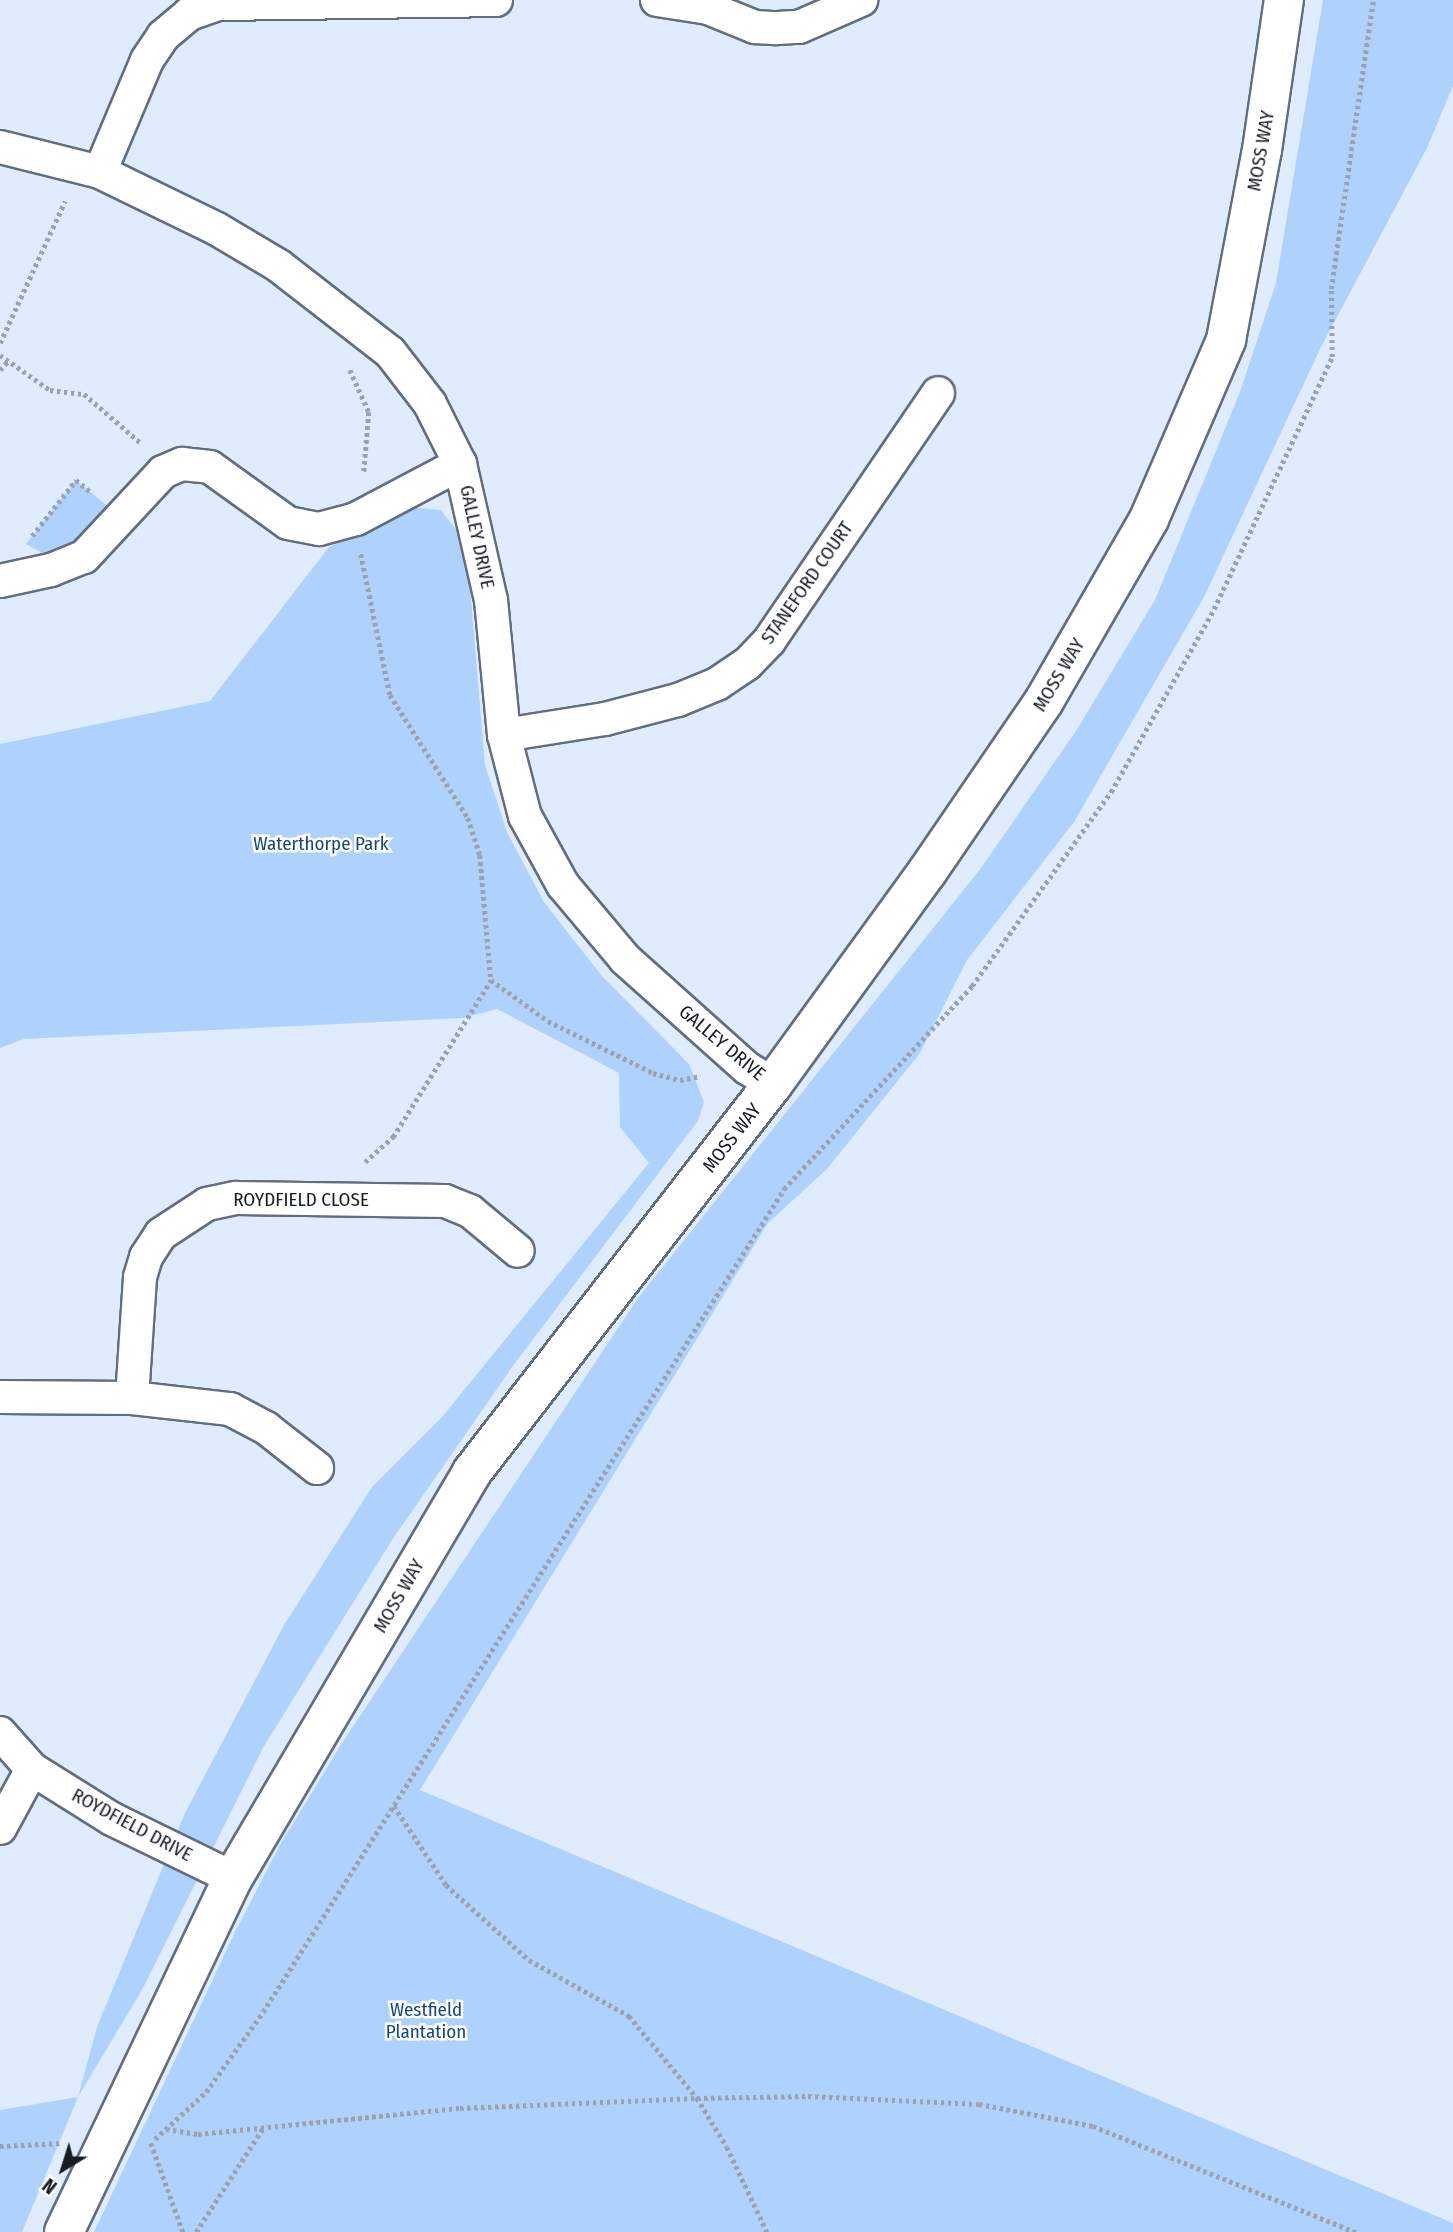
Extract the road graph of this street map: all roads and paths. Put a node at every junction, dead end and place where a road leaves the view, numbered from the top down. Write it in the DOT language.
graph roads {
  1 [pos="496,0"];
  2 [pos="657,0"];
  3 [pos="861,0"];
  4 [pos="1284,0"];
  5 [pos="1373,0"];
  6 [pos="218,2"];
  7 [pos="0,147"];
  8 [pos="91,169"];
  9 [pos="0,344"];
  10 [pos="0,355"];
  11 [pos="8,361"];
  12 [pos="344,364"];
  13 [pos="0,370"];
  14 [pos="939,393"];
  15 [pos="460,464"];
  16 [pos="171,468"];
  17 [pos="121,519"];
  18 [pos="356,519"];
  19 [pos="26,544"];
  20 [pos="0,581"];
  21 [pos="504,734"];
  22 [pos="491,980"];
  23 [pos="760,1076"];
  24 [pos="323,1199"];
  25 [pos="518,1251"];
  26 [pos="0,1397"];
  27 [pos="132,1398"];
  28 [pos="317,1468"];
  29 [pos="0,1733"];
  30 [pos="32,1769"];
  31 [pos="394,1805"];
  32 [pos="0,1828"];
  33 [pos="233,1878"];
  34 [pos="697,2098"];
  35 [pos="263,2128"];
  36 [pos="166,2129"];
  37 [pos="107,2141"];
  38 [pos="0,2146"];
  39 [pos="64,2232"];
  40 [pos="183,2232"];
  41 [pos="196,2232"];
  42 [pos="767,2232"];
  43 [pos="1356,2232"];
  1 -- 6 [label="street"];
  2 -- 3 [label="street"];
  4 -- 23 [label="street, MOSS WAY"];
  5 -- 31 [label="path"];
  6 -- 8 [label="street"];
  7 -- 8 [label="street, GALLEY DRIVE"];
  8 -- 9 [label="path"];
  8 -- 15 [label="street, GALLEY DRIVE"];
  10 -- 11 [label="path"];
  11 -- 13 [label="path"];
  11 -- 16 [label="path"];
  12 -- 18 [label="path"];
  14 -- 21 [label="street, STANEFORD COURT"];
  15 -- 18 [label="street"];
  15 -- 21 [label="street, GALLEY DRIVE"];
  16 -- 17 [label="street"];
  16 -- 18 [label="street"];
  17 -- 19 [label="path"];
  17 -- 20 [label="street"];
  18 -- 22 [label="path"];
  21 -- 23 [label="street, GALLEY DRIVE"];
  22 -- 23 [label="path"];
  22 -- 24 [label="path"];
  23 -- 33 [label="street, MOSS WAY"];
  24 -- 25 [label="street, ROYDFIELD CLOSE"];
  24 -- 27 [label="street, ROYDFIELD CLOSE"];
  26 -- 27 [label="street"];
  27 -- 28 [label="street"];
  29 -- 30 [label="street, ROYDFIELD DRIVE"];
  30 -- 32 [label="street"];
  30 -- 33 [label="street, ROYDFIELD DRIVE"];
  31 -- 34 [label="path"];
  31 -- 36 [label="path"];
  33 -- 37 [label="street, MOSS WAY"];
  34 -- 35 [label="path"];
  34 -- 42 [label="path"];
  34 -- 43 [label="path"];
  35 -- 36 [label="path"];
  35 -- 41 [label="path"];
  36 -- 40 [label="path"];
  37 -- 38 [label="path"];
  37 -- 39 [label="street, MOSS WAY"];
}
